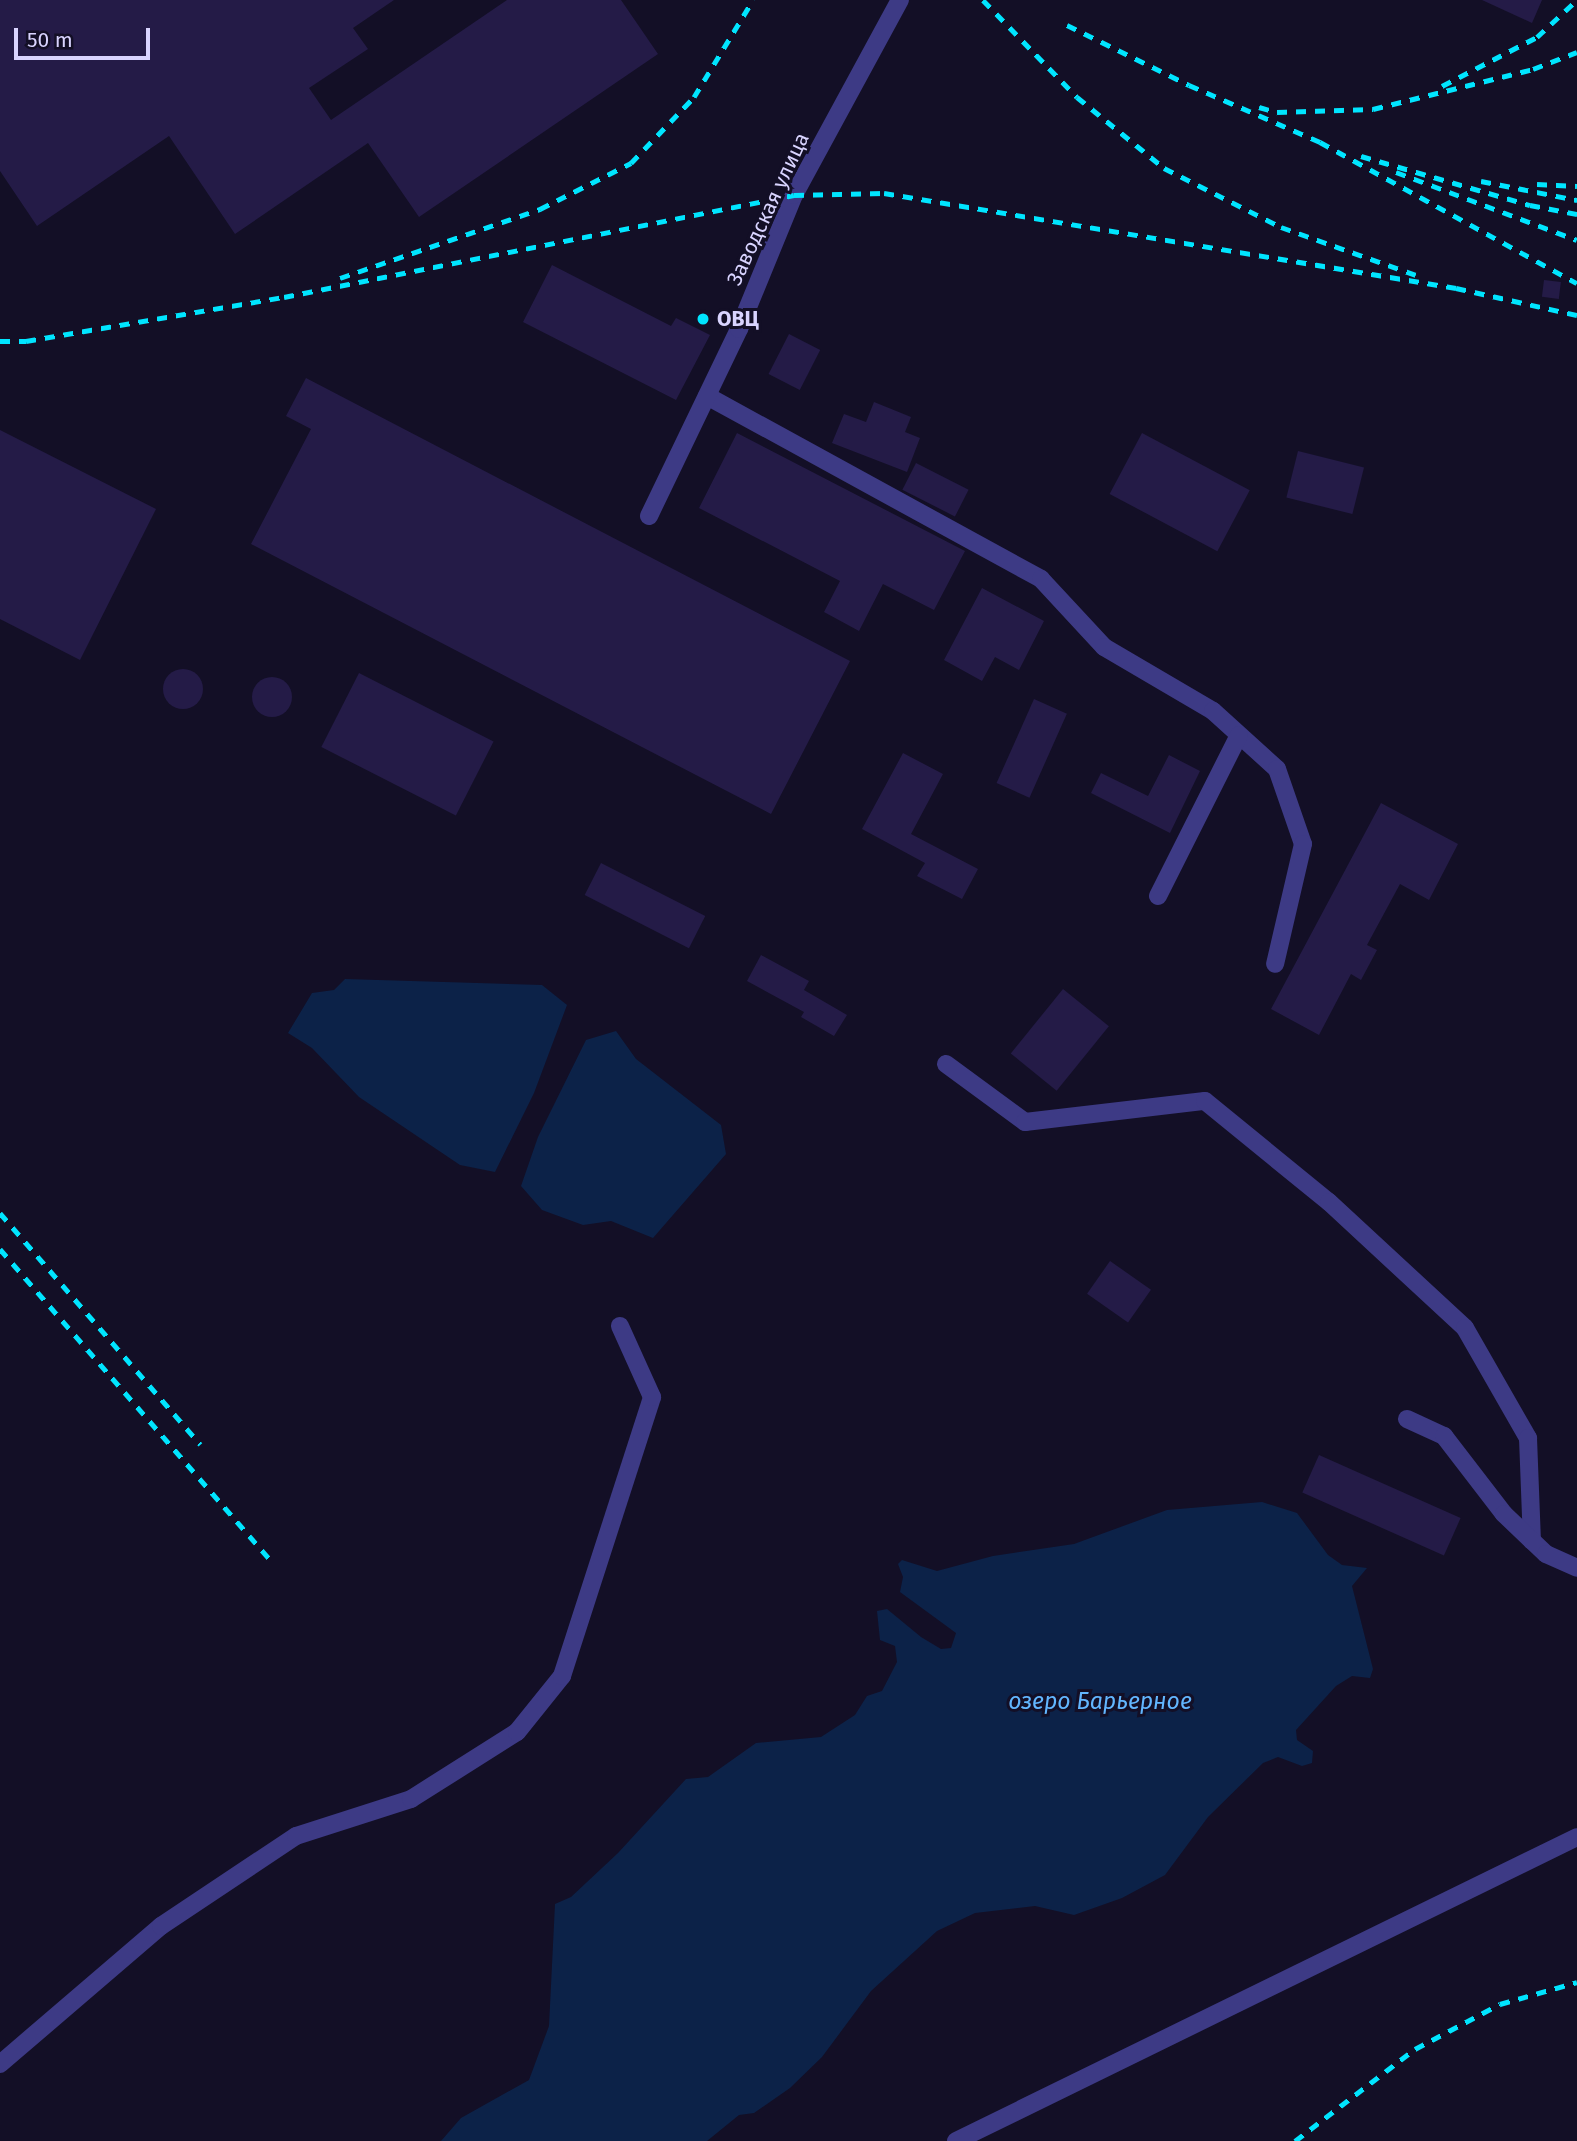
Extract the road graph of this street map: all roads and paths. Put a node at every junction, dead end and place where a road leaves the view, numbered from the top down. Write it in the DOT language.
graph roads {
  1 [pos="901,0"];
  2 [pos="707,396"];
  3 [pos="649,516"];
  4 [pos="1239,734"];
  5 [pos="1157,896"];
  6 [pos="1275,964"];
  7 [pos="946,1064"];
  8 [pos="620,1326"];
  9 [pos="1407,1419"];
  10 [pos="1532,1541"];
  11 [pos="1577,1568"];
  12 [pos="1577,1837"];
  13 [pos="0,2064"];
  14 [pos="956,2141"];
  1 -- 2 [label="street, Заводская улица"];
  2 -- 3 [label="street, Заводская улица"];
  2 -- 4 [label="street"];
  4 -- 5 [label="street"];
  4 -- 6 [label="street"];
  7 -- 10 [label="street"];
  8 -- 13 [label="street"];
  9 -- 10 [label="street"];
  10 -- 11 [label="street"];
  12 -- 14 [label="street"];
}
